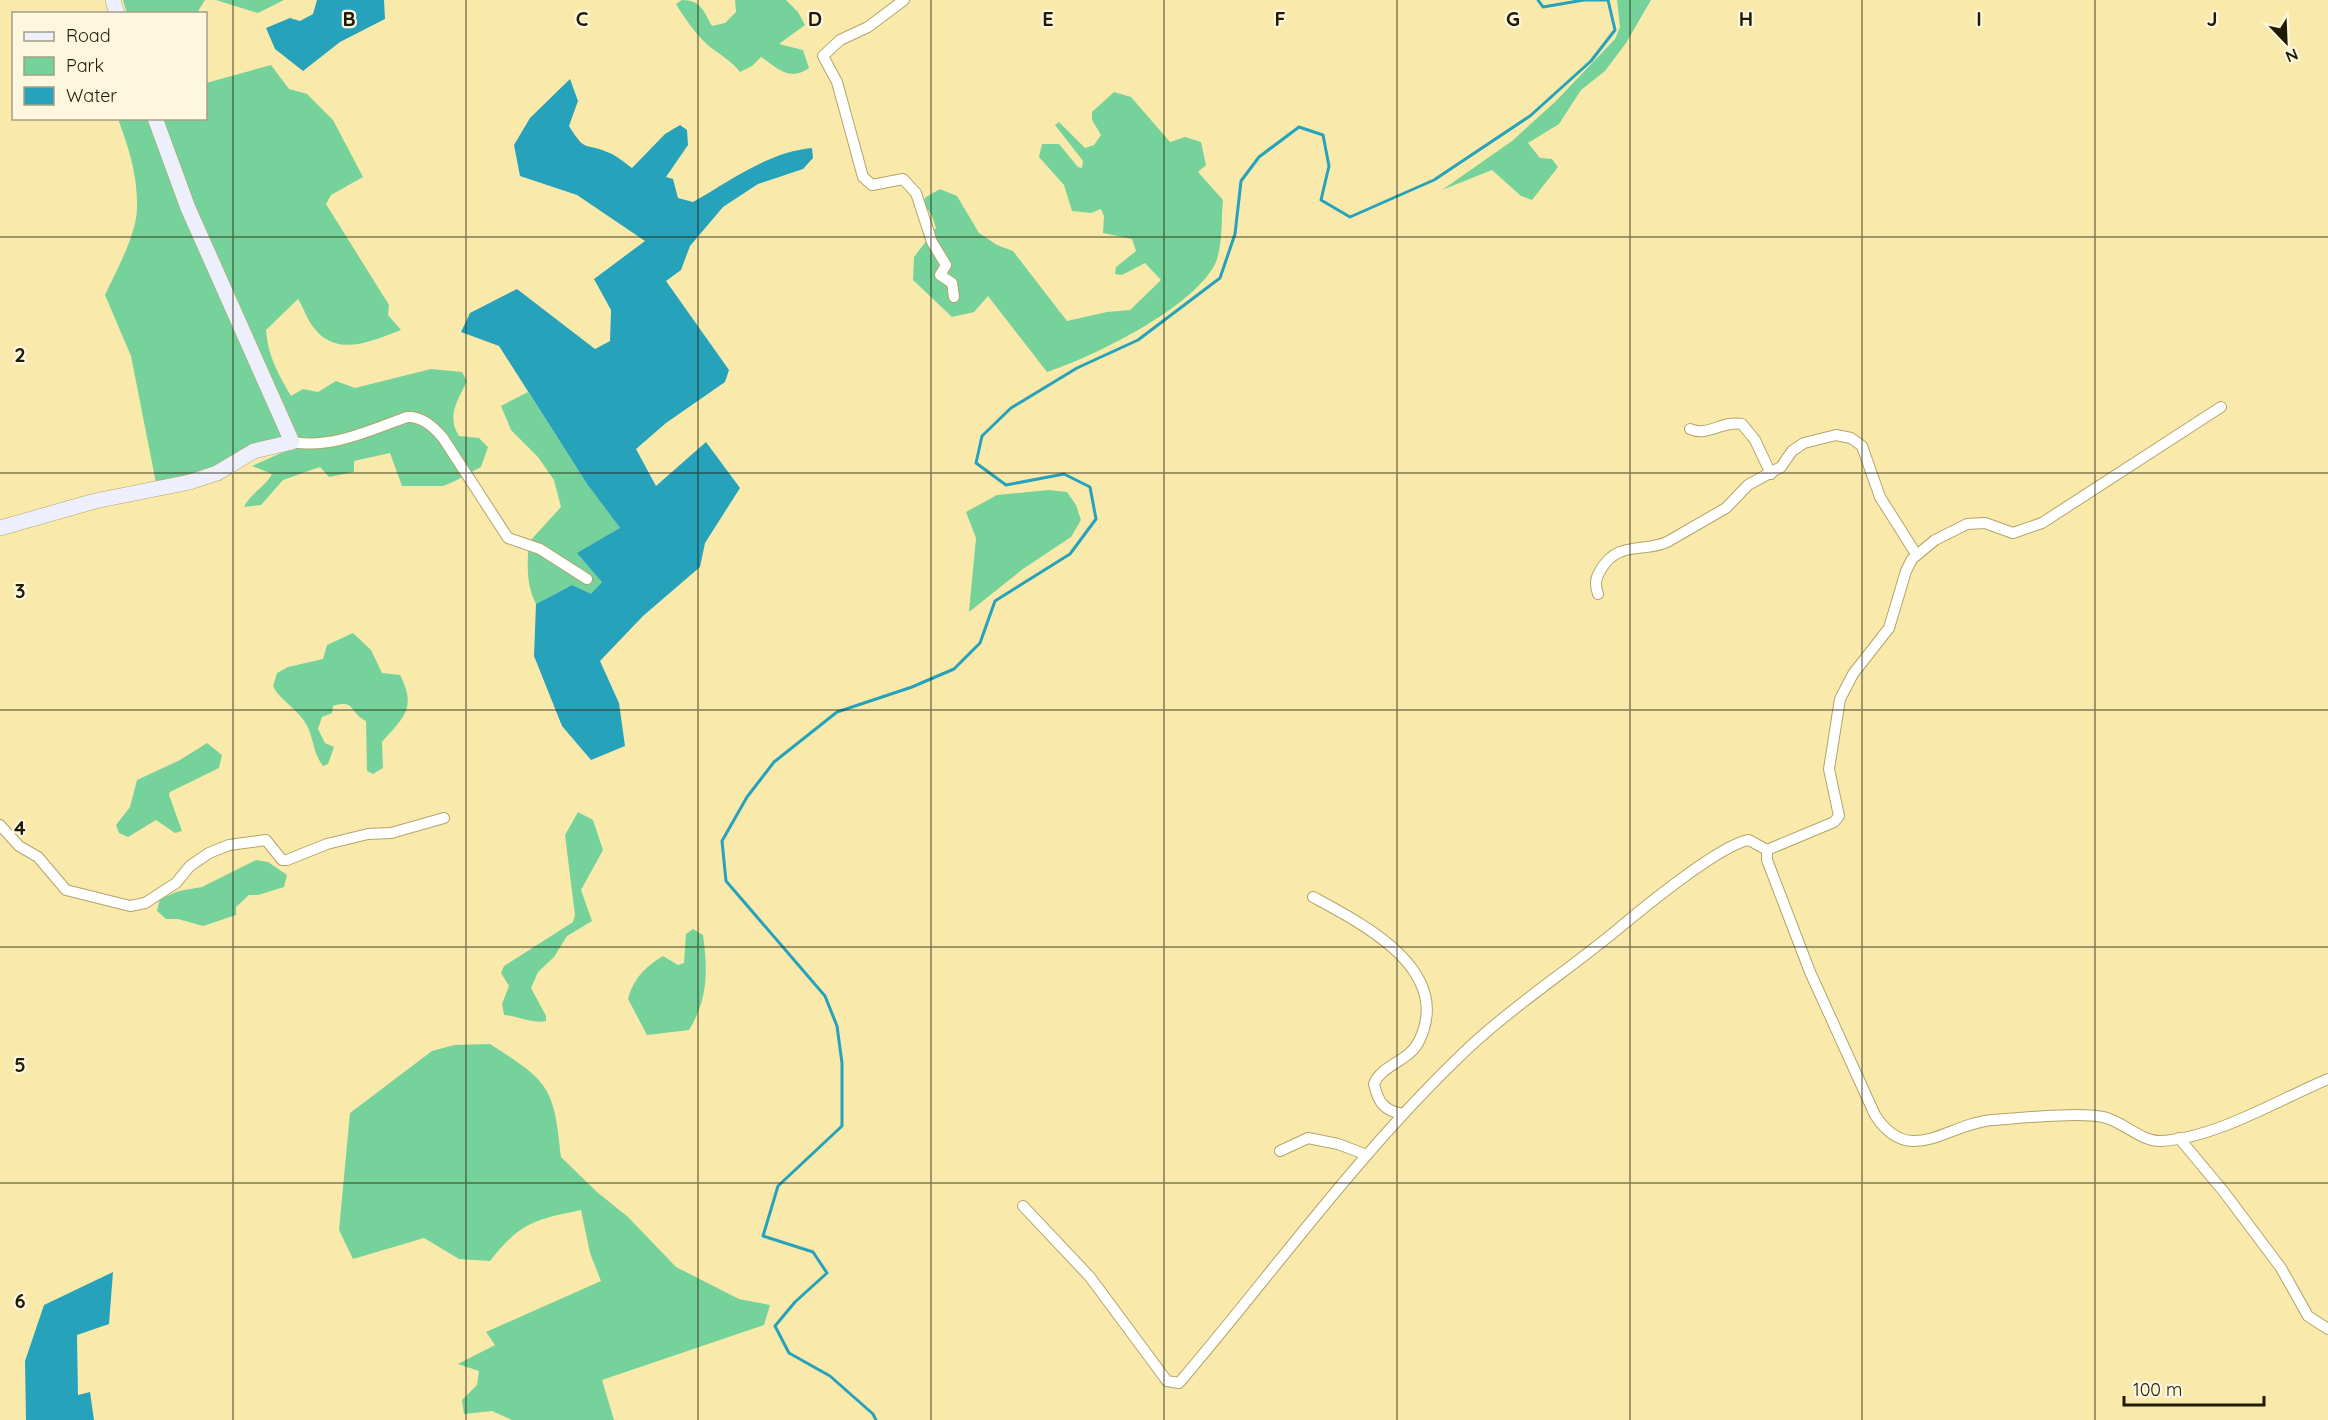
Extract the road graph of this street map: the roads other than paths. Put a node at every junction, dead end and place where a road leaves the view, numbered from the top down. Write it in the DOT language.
graph roads {
  1 [pos="904,0"];
  2 [pos="156,120"];
  3 [pos="954,297"];
  4 [pos="2221,407"];
  5 [pos="1690,429"];
  6 [pos="292,442"];
  7 [pos="1771,474"];
  8 [pos="0,528"];
  9 [pos="1916,554"];
  10 [pos="587,579"];
  11 [pos="1598,594"];
  12 [pos="444,818"];
  13 [pos="0,825"];
  14 [pos="1767,850"];
  15 [pos="1312,897"];
  16 [pos="2328,1079"];
  17 [pos="1402,1114"];
  18 [pos="2179,1138"];
  19 [pos="1280,1151"];
  20 [pos="1367,1155"];
  21 [pos="1023,1206"];
  22 [pos="2328,1329"];
  1 -- 3 [label="street"];
  2 -- 6 [label="street"];
  4 -- 9 [label="street"];
  5 -- 7 [label="street"];
  6 -- 8 [label="street"];
  6 -- 10 [label="street"];
  7 -- 9 [label="street"];
  7 -- 11 [label="street"];
  9 -- 14 [label="street"];
  12 -- 13 [label="street"];
  14 -- 17 [label="street"];
  14 -- 18 [label="street"];
  15 -- 17 [label="street"];
  16 -- 18 [label="street"];
  17 -- 20 [label="street"];
  18 -- 22 [label="street"];
  19 -- 20 [label="street"];
  20 -- 21 [label="street"];
}
